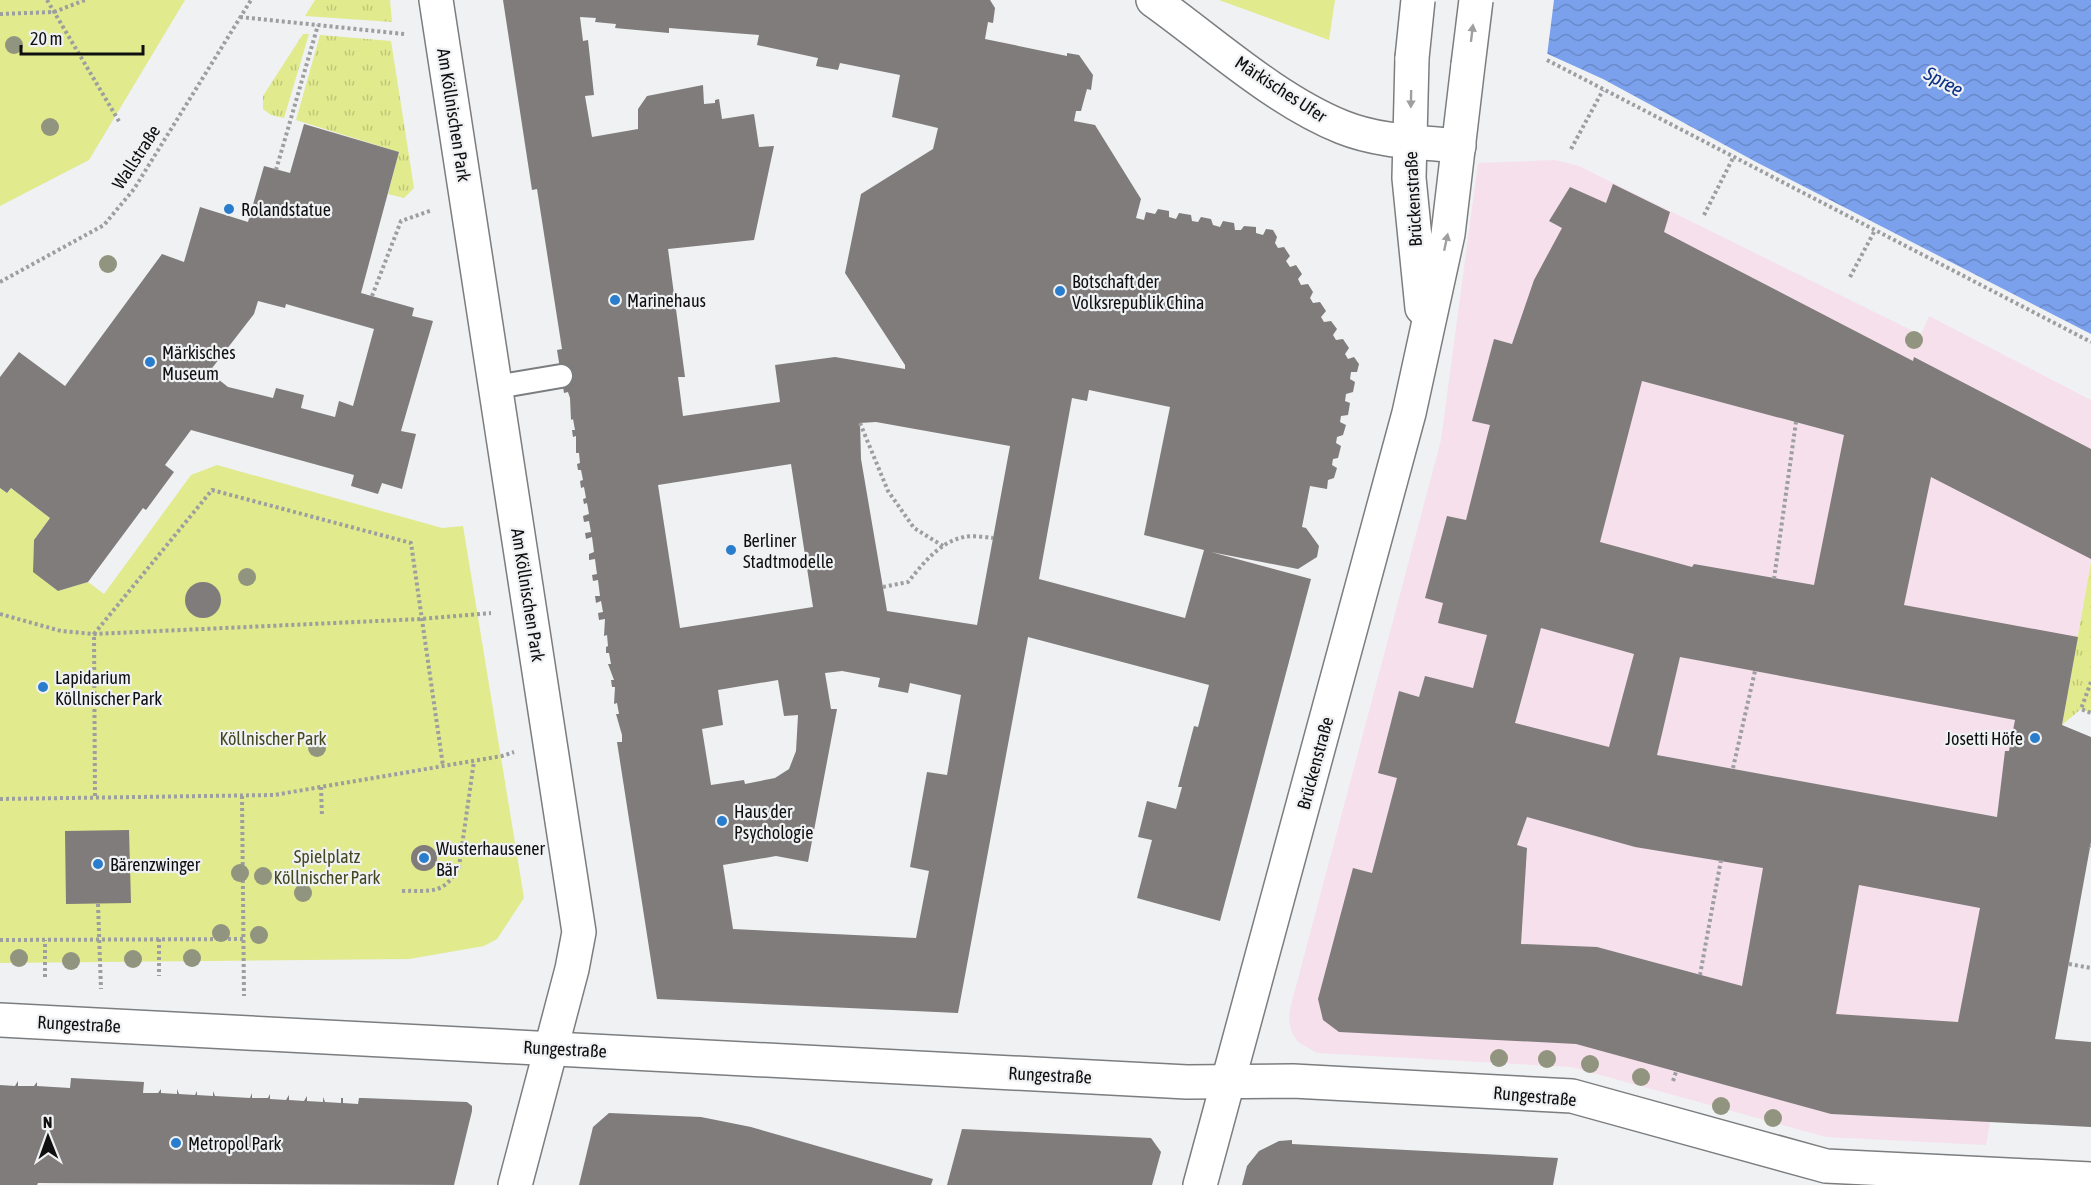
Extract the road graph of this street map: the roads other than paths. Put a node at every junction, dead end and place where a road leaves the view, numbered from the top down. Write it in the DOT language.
graph roads {
  1 [pos="436,0"];
  2 [pos="1153,0"];
  3 [pos="1418,0"];
  4 [pos="1476,0"];
  5 [pos="1410,140"];
  6 [pos="1459,146"];
  7 [pos="1425,340"];
  8 [pos="561,376"];
  9 [pos="496,387"];
  10 [pos="0,1020"];
  11 [pos="550,1049"];
  12 [pos="1229,1082"];
  13 [pos="1801,1173"];
  14 [pos="2091,1179"];
  15 [pos="515,1185"];
  16 [pos="1200,1185"];
  1 -- 9 [label="street, Am Köllnischen Park"];
  2 -- 5 [label="street, Märkisches Ufer"];
  3 -- 5 [label="street, Brückenstraße, one-way, bridge"];
  6 -- 4 [label="street, Brückenstraße, one-way, bridge"];
  5 -- 6 [label="street, Märkisches Ufer"];
  5 -- 7 [label="street, Brückenstraße"];
  7 -- 6 [label="street, Brückenstraße, one-way"];
  7 -- 12 [label="street, Brückenstraße"];
  8 -- 9 [label="lane"];
  9 -- 11 [label="street, Am Köllnischen Park"];
  10 -- 11 [label="street, Rungestraße"];
  11 -- 12 [label="street, Rungestraße"];
  11 -- 15 [label="street, Am Köllnischen Park"];
  12 -- 13 [label="street, Rungestraße"];
  12 -- 16 [label="street, Brückenstraße"];
  13 -- 14 [label="street, Rungestraße"];
}
